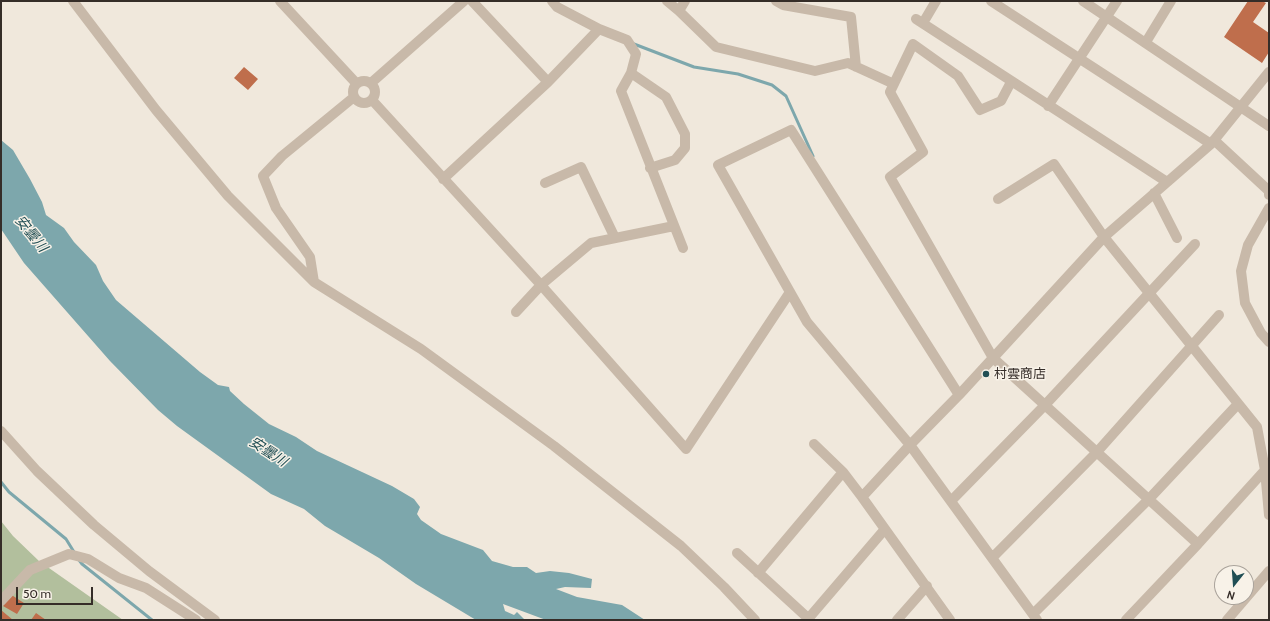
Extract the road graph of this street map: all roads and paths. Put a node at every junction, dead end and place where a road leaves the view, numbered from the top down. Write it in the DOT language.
graph roads {
  1 [pos="73,1"];
  2 [pos="280,1"];
  3 [pos="464,1"];
  4 [pos="472,1"];
  5 [pos="552,1"];
  6 [pos="667,1"];
  7 [pos="685,1"];
  8 [pos="776,1"];
  9 [pos="936,1"];
  10 [pos="991,1"];
  11 [pos="1083,1"];
  12 [pos="1117,1"];
  13 [pos="1171,1"];
  14 [pos="679,11"];
  15 [pos="1108,17"];
  16 [pos="599,28"];
  17 [pos="1146,42"];
  18 [pos="1079,59"];
  19 [pos="856,67"];
  20 [pos="1269,72"];
  21 [pos="631,73"];
  22 [pos="548,82"];
  23 [pos="1011,82"];
  24 [pos="356,83"];
  25 [pos="371,83"];
  26 [pos="894,84"];
  27 [pos="354,97"];
  28 [pos="372,100"];
  29 [pos="1048,106"];
  30 [pos="1241,107"];
  31 [pos="1269,126"];
  32 [pos="1213,142"];
  33 [pos="650,168"];
  34 [pos="444,179"];
  35 [pos="1167,182"];
  36 [pos="545,183"];
  37 [pos="1154,193"];
  38 [pos="1269,195"];
  39 [pos="998,199"];
  40 [pos="1269,208"];
  41 [pos="674,226"];
  42 [pos="1104,237"];
  43 [pos="615,238"];
  44 [pos="1177,238"];
  45 [pos="1194,244"];
  46 [pos="683,248"];
  47 [pos="314,282"];
  48 [pos="541,286"];
  49 [pos="790,292"];
  50 [pos="1149,293"];
  51 [pos="516,312"];
  52 [pos="1219,315"];
  53 [pos="1269,342"];
  54 [pos="1192,345"];
  55 [pos="992,358"];
  56 [pos="959,395"];
  57 [pos="1238,404"];
  58 [pos="1045,406"];
  59 [pos="1,431"];
  60 [pos="814,444"];
  61 [pos="910,445"];
  62 [pos="1096,452"];
  63 [pos="1265,470"];
  64 [pos="843,472"];
  65 [pos="862,497"];
  66 [pos="1149,500"];
  67 [pos="950,501"];
  68 [pos="1269,515"];
  69 [pos="885,530"];
  70 [pos="1198,544"];
  71 [pos="737,553"];
  72 [pos="992,558"];
  73 [pos="1269,571"];
  74 [pos="758,572"];
  75 [pos="927,586"];
  76 [pos="1,601"];
  77 [pos="1035,617"];
  78 [pos="809,619"];
  79 [pos="196,620"];
  80 [pos="215,620"];
  81 [pos="755,620"];
  82 [pos="897,620"];
  83 [pos="950,620"];
  84 [pos="1126,620"];
  85 [pos="1227,620"];
  1 -- 47 [label="street"];
  2 -- 24 [label="street"];
  3 -- 25 [label="street"];
  4 -- 22 [label="street"];
  5 -- 16 [label="street"];
  6 -- 14 [label="street"];
  7 -- 14 [label="street"];
  8 -- 19 [label="street"];
  9 -- 23 [label="street"];
  10 -- 18 [label="street"];
  11 -- 15 [label="street"];
  12 -- 15 [label="street"];
  13 -- 17 [label="street"];
  14 -- 19 [label="street"];
  15 -- 17 [label="street"];
  15 -- 18 [label="street"];
  16 -- 21 [label="street"];
  16 -- 22 [label="street"];
  17 -- 30 [label="street"];
  18 -- 29 [label="street"];
  18 -- 32 [label="street"];
  19 -- 26 [label="street"];
  20 -- 30 [label="street"];
  21 -- 33 [label="street"];
  21 -- 33 [label="street"];
  22 -- 34 [label="street"];
  23 -- 26 [label="street"];
  23 -- 29 [label="street"];
  24 -- 25 [label="street"];
  24 -- 27 [label="street"];
  25 -- 28 [label="street"];
  26 -- 55 [label="street"];
  27 -- 28 [label="street"];
  27 -- 47 [label="street"];
  28 -- 34 [label="street"];
  29 -- 35 [label="street"];
  30 -- 31 [label="street"];
  30 -- 32 [label="street"];
  32 -- 35 [label="street"];
  32 -- 38 [label="street"];
  33 -- 41 [label="street"];
  34 -- 48 [label="street"];
  35 -- 37 [label="street"];
  36 -- 43 [label="street"];
  37 -- 42 [label="street"];
  37 -- 44 [label="street"];
  39 -- 42 [label="street"];
  40 -- 53 [label="street"];
  41 -- 43 [label="street"];
  41 -- 46 [label="street"];
  42 -- 50 [label="street"];
  42 -- 55 [label="street"];
  43 -- 48 [label="street"];
  45 -- 50 [label="street"];
  47 -- 81 [label="street"];
  48 -- 49 [label="street"];
  48 -- 51 [label="street"];
  49 -- 56 [label="street"];
  49 -- 61 [label="street"];
  50 -- 54 [label="street"];
  50 -- 58 [label="street"];
  52 -- 54 [label="street"];
  54 -- 57 [label="street"];
  54 -- 62 [label="street"];
  55 -- 56 [label="street"];
  55 -- 58 [label="street"];
  56 -- 61 [label="street"];
  57 -- 63 [label="street"];
  57 -- 66 [label="street"];
  58 -- 62 [label="street"];
  58 -- 67 [label="street"];
  59 -- 80 [label="street"];
  60 -- 64 [label="street"];
  61 -- 65 [label="street"];
  61 -- 67 [label="street"];
  62 -- 66 [label="street"];
  62 -- 72 [label="street"];
  63 -- 68 [label="street"];
  63 -- 70 [label="street"];
  64 -- 65 [label="street"];
  64 -- 74 [label="street"];
  65 -- 69 [label="street"];
  66 -- 70 [label="street"];
  66 -- 77 [label="street"];
  67 -- 72 [label="street"];
  69 -- 75 [label="street"];
  69 -- 78 [label="street"];
  70 -- 84 [label="street"];
  71 -- 74 [label="street"];
  72 -- 77 [label="street"];
  73 -- 85 [label="street"];
  74 -- 78 [label="street"];
  75 -- 82 [label="street"];
  75 -- 83 [label="street"];
  76 -- 79 [label="street"];
}
